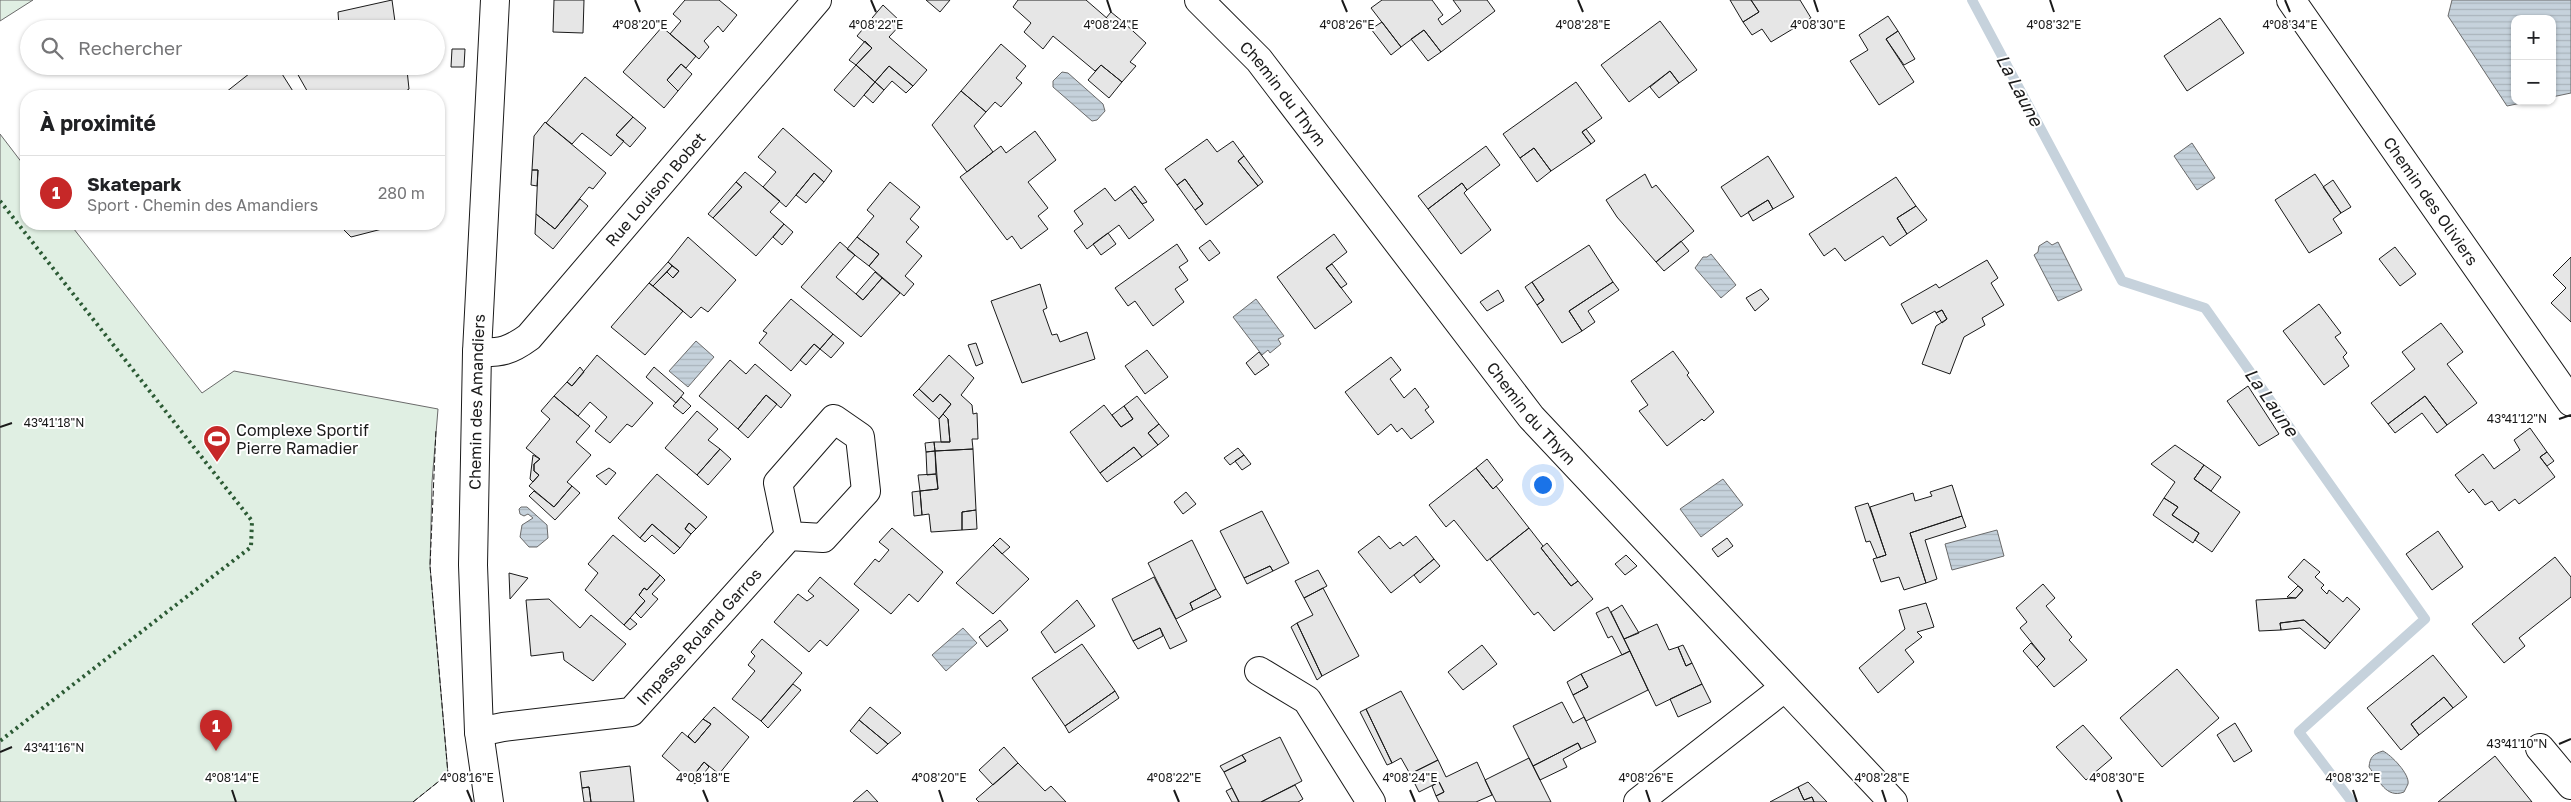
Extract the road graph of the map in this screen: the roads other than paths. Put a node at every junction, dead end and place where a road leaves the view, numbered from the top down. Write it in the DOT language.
graph roads {
  1 [pos="495,0"];
  2 [pos="817,0"];
  3 [pos="1199,0"];
  4 [pos="2291,0"];
  5 [pos="477,352"];
  6 [pos="2571,402"];
  7 [pos="789,536"];
  8 [pos="1259,670"];
  9 [pos="1784,688"];
  10 [pos="479,732"];
  11 [pos="2540,748"];
  12 [pos="2571,785"];
  13 [pos="489,802"];
  14 [pos="1370,802"];
  15 [pos="1638,802"];
  16 [pos="1893,802"];
  1 -- 5 [label="street, Chemin des Amandiers"];
  2 -- 5 [label="street, Rue Louison Bobet"];
  3 -- 9 [label="street, Chemin du Thym"];
  4 -- 6 [label="street, Chemin des Oliviers"];
  5 -- 10 [label="street, Chemin des Amandiers"];
  7 -- 10 [label="street, Impasse Roland Garros"];
  8 -- 14 [label="street"];
  9 -- 15 [label="street"];
  9 -- 16 [label="street, Chemin du Thym"];
  10 -- 13 [label="street, Chemin des Amandiers"];
  11 -- 12 [label="street"];
}
